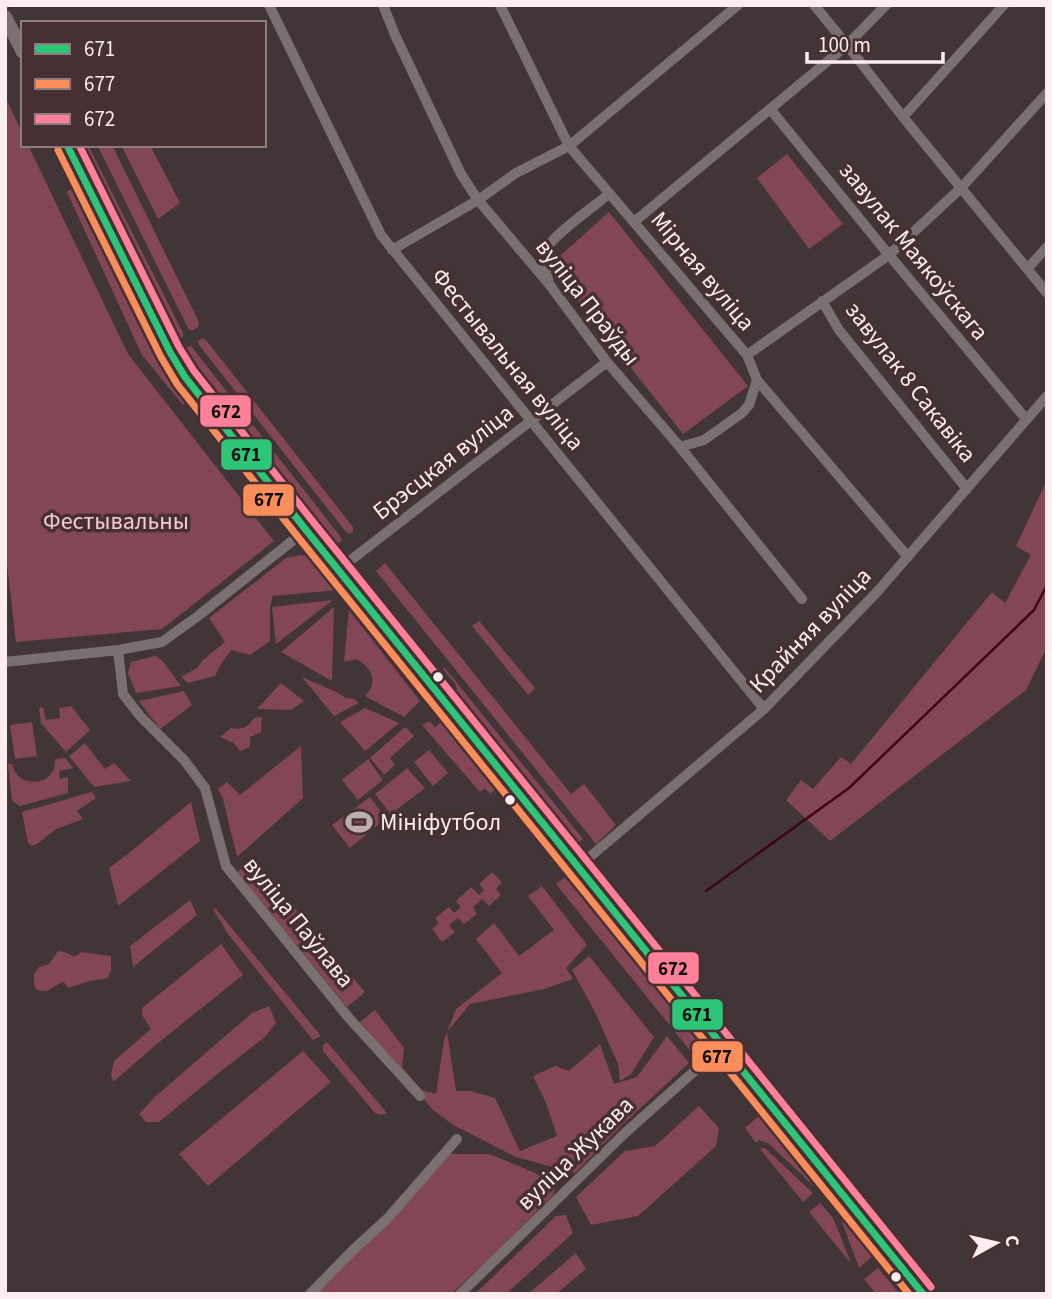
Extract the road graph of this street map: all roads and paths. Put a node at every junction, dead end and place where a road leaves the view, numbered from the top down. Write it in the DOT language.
graph roads {
  1 [pos="269,5"];
  2 [pos="383,5"];
  3 [pos="500,5"];
  4 [pos="738,5"];
  5 [pos="814,5"];
  6 [pos="886,5"];
  7 [pos="1004,5"];
  8 [pos="5,17"];
  9 [pos="847,45"];
  10 [pos="21,48"];
  11 [pos="1047,93"];
  12 [pos="771,110"];
  13 [pos="903,117"];
  14 [pos="569,146"];
  15 [pos="68,147"];
  16 [pos="961,188"];
  17 [pos="610,194"];
  18 [pos="478,200"];
  19 [pos="634,222"];
  20 [pos="1047,247"];
  21 [pos="392,250"];
  22 [pos="889,255"];
  23 [pos="1028,268"];
  24 [pos="549,284"];
  25 [pos="1047,293"];
  26 [pos="822,301"];
  27 [pos="747,355"];
  28 [pos="607,362"];
  29 [pos="757,380"];
  30 [pos="1047,396"];
  31 [pos="1026,419"];
  32 [pos="531,421"];
  33 [pos="680,447"];
  34 [pos="967,489"];
  35 [pos="306,530"];
  36 [pos="908,557"];
  37 [pos="338,570"];
  38 [pos="802,599"];
  39 [pos="118,650"];
  40 [pos="5,662"];
  41 [pos="764,709"];
  42 [pos="578,867"];
  43 [pos="724,1049"];
  44 [pos="420,1096"];
  45 [pos="457,1139"];
  46 [pos="310,1294"];
  47 [pos="460,1294"];
  48 [pos="923,1294"];
  1 -- 21 [label="street, Фестывальная вуліца"];
  2 -- 18 [label="street, вуліца Праўды"];
  3 -- 14 [label="street, Мірная вуліца"];
  4 -- 14 [label="street"];
  5 -- 9 [label="street"];
  6 -- 9 [label="street"];
  7 -- 13 [label="street"];
  8 -- 10 [label="main road"];
  9 -- 12 [label="street"];
  9 -- 13 [label="street"];
  11 -- 16 [label="street"];
  12 -- 19 [label="street"];
  12 -- 22 [label="street, завулак Маякоўскага"];
  13 -- 16 [label="street"];
  14 -- 17 [label="street, Мірная вуліца"];
  14 -- 18 [label="street"];
  15 -- 35 [label="main road"];
  16 -- 22 [label="street"];
  16 -- 23 [label="street"];
  17 -- 19 [label="street, Мірная вуліца"];
  17 -- 24 [label="street"];
  18 -- 21 [label="street"];
  18 -- 24 [label="street, вуліца Праўды"];
  19 -- 27 [label="street, Мірная вуліца"];
  20 -- 23 [label="street"];
  21 -- 32 [label="street, Фестывальная вуліца"];
  22 -- 26 [label="street"];
  22 -- 31 [label="street, завулак Маякоўскага"];
  23 -- 25 [label="street"];
  24 -- 28 [label="street, вуліца Праўды"];
  26 -- 27 [label="street"];
  26 -- 34 [label="street, завулак 8 Сакавіка"];
  27 -- 29 [label="street, Мірная вуліца"];
  28 -- 32 [label="street, Брэсцкая вуліца"];
  28 -- 33 [label="street, вуліца Праўды"];
  29 -- 33 [label="street"];
  29 -- 36 [label="street, Мірная вуліца"];
  30 -- 31 [label="street, Крайняя вуліца"];
  31 -- 34 [label="street, Крайняя вуліца"];
  32 -- 37 [label="street, Брэсцкая вуліца"];
  32 -- 41 [label="street, Фестывальная вуліца"];
  33 -- 38 [label="street, вуліца Праўды"];
  34 -- 36 [label="street, Крайняя вуліца"];
  35 -- 37 [label="main road"];
  35 -- 39 [label="street"];
  36 -- 41 [label="street, Крайняя вуліца"];
  37 -- 42 [label="main road"];
  39 -- 40 [label="street"];
  39 -- 44 [label="street, вуліца Паўлава"];
  41 -- 42 [label="street, Крайняя вуліца"];
  42 -- 43 [label="main road"];
  43 -- 47 [label="street, вуліца Жукава"];
  43 -- 48 [label="main road"];
  45 -- 46 [label="street"];
}
